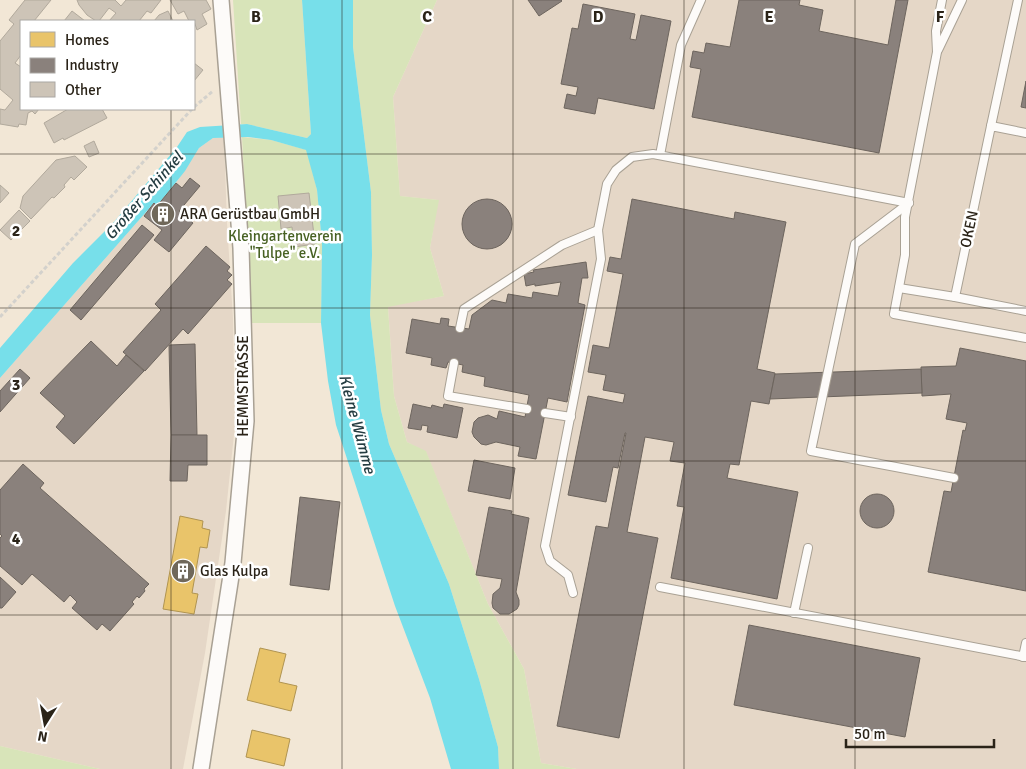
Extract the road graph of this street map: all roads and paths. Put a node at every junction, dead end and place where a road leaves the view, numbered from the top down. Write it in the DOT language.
graph roads {
  1 [pos="221,0"];
  2 [pos="700,0"];
  3 [pos="942,0"];
  4 [pos="962,0"];
  5 [pos="1018,0"];
  6 [pos="937,52"];
  7 [pos="191,110"];
  8 [pos="991,126"];
  9 [pos="1026,133"];
  10 [pos="660,155"];
  11 [pos="909,203"];
  12 [pos="598,230"];
  13 [pos="899,288"];
  14 [pos="955,297"];
  15 [pos="1026,311"];
  16 [pos="0,317"];
  17 [pos="460,328"];
  18 [pos="1026,338"];
  19 [pos="454,363"];
  20 [pos="527,410"];
  21 [pos="545,413"];
  22 [pos="571,417"];
  23 [pos="954,478"];
  24 [pos="808,548"];
  25 [pos="660,587"];
  26 [pos="573,593"];
  27 [pos="794,613"];
  28 [pos="1026,643"];
  29 [pos="1024,657"];
  30 [pos="201,769"];
  1 -- 30 [label="street, HEMMSTRASSE"];
  2 -- 10 [label="lane"];
  3 -- 6 [label="lane"];
  4 -- 6 [label="lane"];
  5 -- 8 [label="lane, OKEN"];
  6 -- 11 [label="lane"];
  7 -- 16 [label="path"];
  8 -- 9 [label="lane"];
  8 -- 14 [label="lane, OKEN"];
  10 -- 11 [label="lane"];
  10 -- 12 [label="lane"];
  11 -- 13 [label="lane"];
  11 -- 23 [label="lane"];
  12 -- 17 [label="lane"];
  12 -- 22 [label="lane"];
  13 -- 14 [label="lane"];
  13 -- 18 [label="lane"];
  14 -- 15 [label="lane"];
  19 -- 20 [label="lane"];
  21 -- 22 [label="lane"];
  22 -- 26 [label="lane"];
  24 -- 27 [label="lane"];
  25 -- 27 [label="lane"];
  27 -- 29 [label="lane"];
  28 -- 29 [label="lane"];
}
